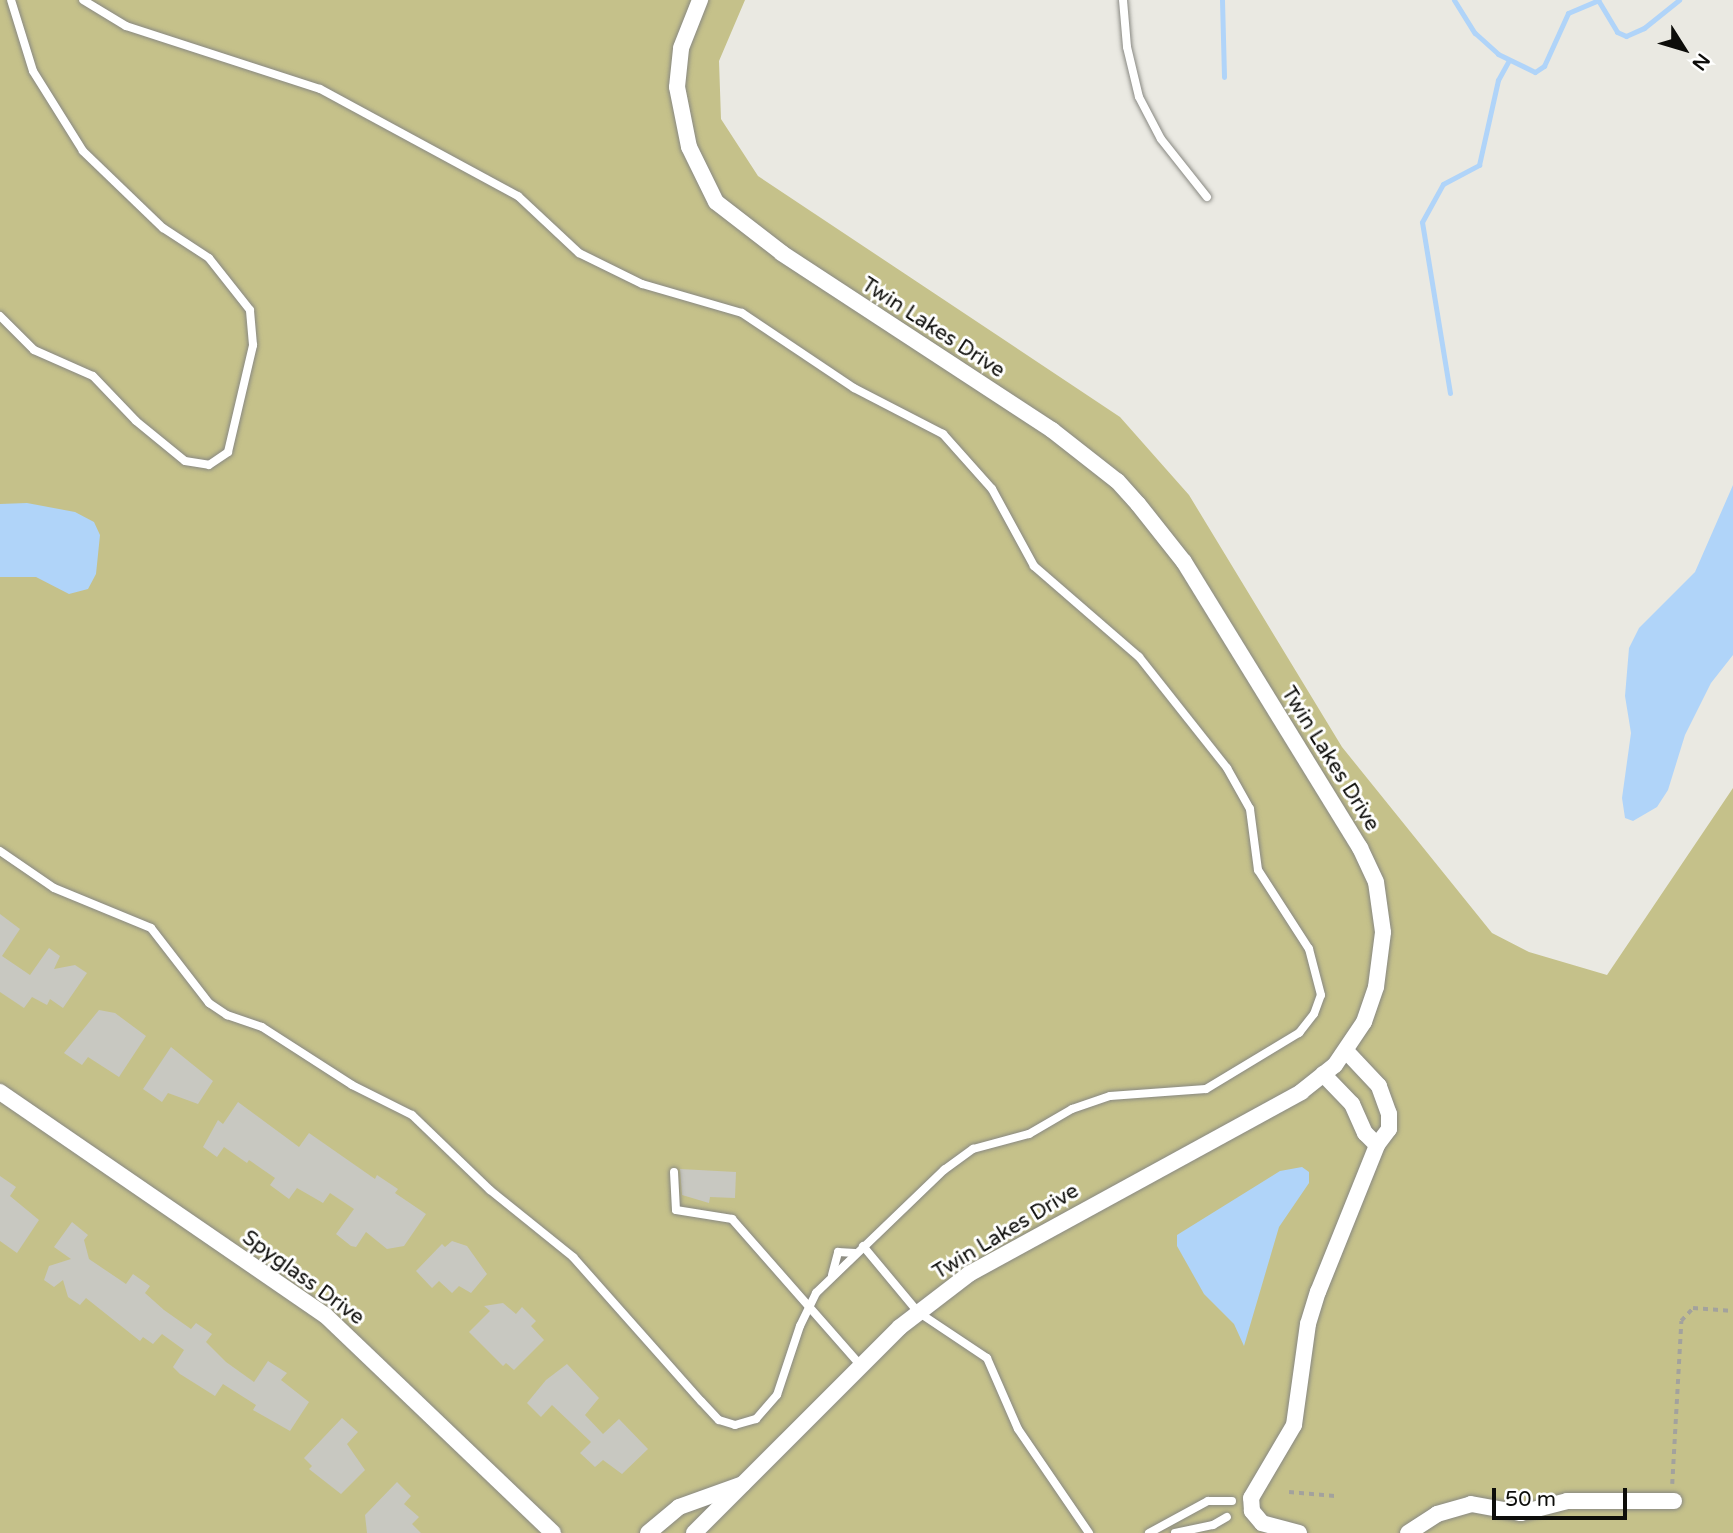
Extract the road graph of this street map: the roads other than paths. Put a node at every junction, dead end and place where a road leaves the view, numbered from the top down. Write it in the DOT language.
graph roads {
  1 [pos="11,0"];
  2 [pos="82,0"];
  3 [pos="700,0"];
  4 [pos="1124,0"];
  5 [pos="1207,197"];
  6 [pos="0,316"];
  7 [pos="0,851"];
  8 [pos="1346,1051"];
  9 [pos="1323,1074"];
  10 [pos="0,1092"];
  11 [pos="1377,1145"];
  12 [pos="674,1172"];
  13 [pos="863,1246"];
  14 [pos="808,1305"];
  15 [pos="918,1312"];
  16 [pos="862,1367"];
  17 [pos="745,1484"];
  18 [pos="1232,1501"];
  19 [pos="1670,1501"];
  20 [pos="1227,1517"];
  21 [pos="1186,1532"];
  22 [pos="553,1533"];
  23 [pos="648,1533"];
  24 [pos="694,1533"];
  25 [pos="1089,1533"];
  26 [pos="1149,1533"];
  27 [pos="1175,1533"];
  28 [pos="1299,1533"];
  29 [pos="1408,1533"];
  1 -- 6 [label="lane"];
  2 -- 13 [label="lane"];
  3 -- 8 [label="street, Twin Lakes Drive"];
  4 -- 5 [label="lane"];
  7 -- 14 [label="lane"];
  8 -- 9 [label="street, Twin Lakes Drive"];
  8 -- 11 [label="street"];
  9 -- 11 [label="street"];
  9 -- 15 [label="street, Twin Lakes Drive"];
  10 -- 22 [label="street, Spyglass Drive"];
  11 -- 28 [label="street"];
  12 -- 14 [label="lane"];
  13 -- 14 [label="lane"];
  13 -- 15 [label="lane"];
  14 -- 16 [label="lane"];
  15 -- 16 [label="street, Twin Lakes Drive"];
  15 -- 25 [label="lane"];
  16 -- 17 [label="street, Twin Lakes Drive"];
  17 -- 23 [label="street, Twin Lakes Drive"];
  17 -- 24 [label="street, Twin Lakes Drive"];
  18 -- 26 [label="lane"];
  19 -- 29 [label="street"];
  20 -- 21 [label="lane"];
  21 -- 27 [label="lane"];
}
